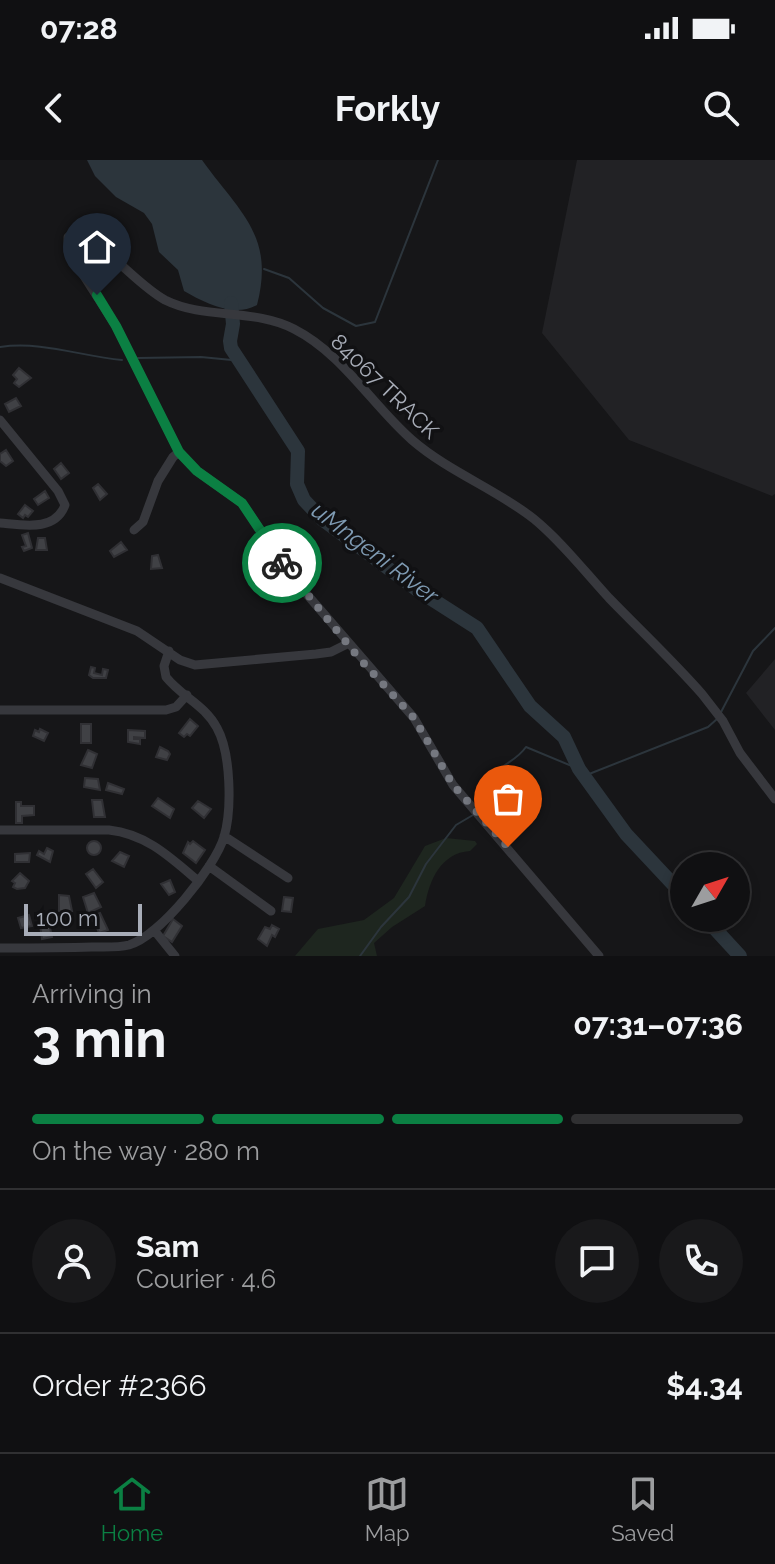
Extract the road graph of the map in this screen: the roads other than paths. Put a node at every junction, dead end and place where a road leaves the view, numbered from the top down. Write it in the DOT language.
graph roads {
  1 [pos="0,420"];
  2 [pos="179,452"];
  3 [pos="0,523"];
  4 [pos="134,530"];
  5 [pos="0,578"];
  6 [pos="347,644"];
  7 [pos="169,651"];
  8 [pos="187,695"];
  9 [pos="0,710"];
  10 [pos="775,799"];
  11 [pos="0,830"];
  12 [pos="224,836"];
  13 [pos="209,866"];
  14 [pos="288,878"];
  15 [pos="197,880"];
  16 [pos="271,911"];
  17 [pos="154,930"];
  18 [pos="2,951"];
  19 [pos="175,956"];
  20 [pos="599,956"];
  1 -- 3 [label="street"];
  2 -- 4 [label="street"];
  2 -- 6 [label="street, 84067 TRACK"];
  2 -- 10 [label="street, 84067 TRACK"];
  5 -- 7 [label="street"];
  6 -- 7 [label="street"];
  6 -- 20 [label="street, 84067 TRACK"];
  7 -- 8 [label="street"];
  8 -- 9 [label="street"];
  8 -- 12 [label="street"];
  11 -- 15 [label="street"];
  12 -- 13 [label="street"];
  12 -- 14 [label="street"];
  13 -- 15 [label="street"];
  13 -- 16 [label="street"];
  15 -- 17 [label="street"];
  17 -- 18 [label="street"];
  17 -- 19 [label="street"];
}
